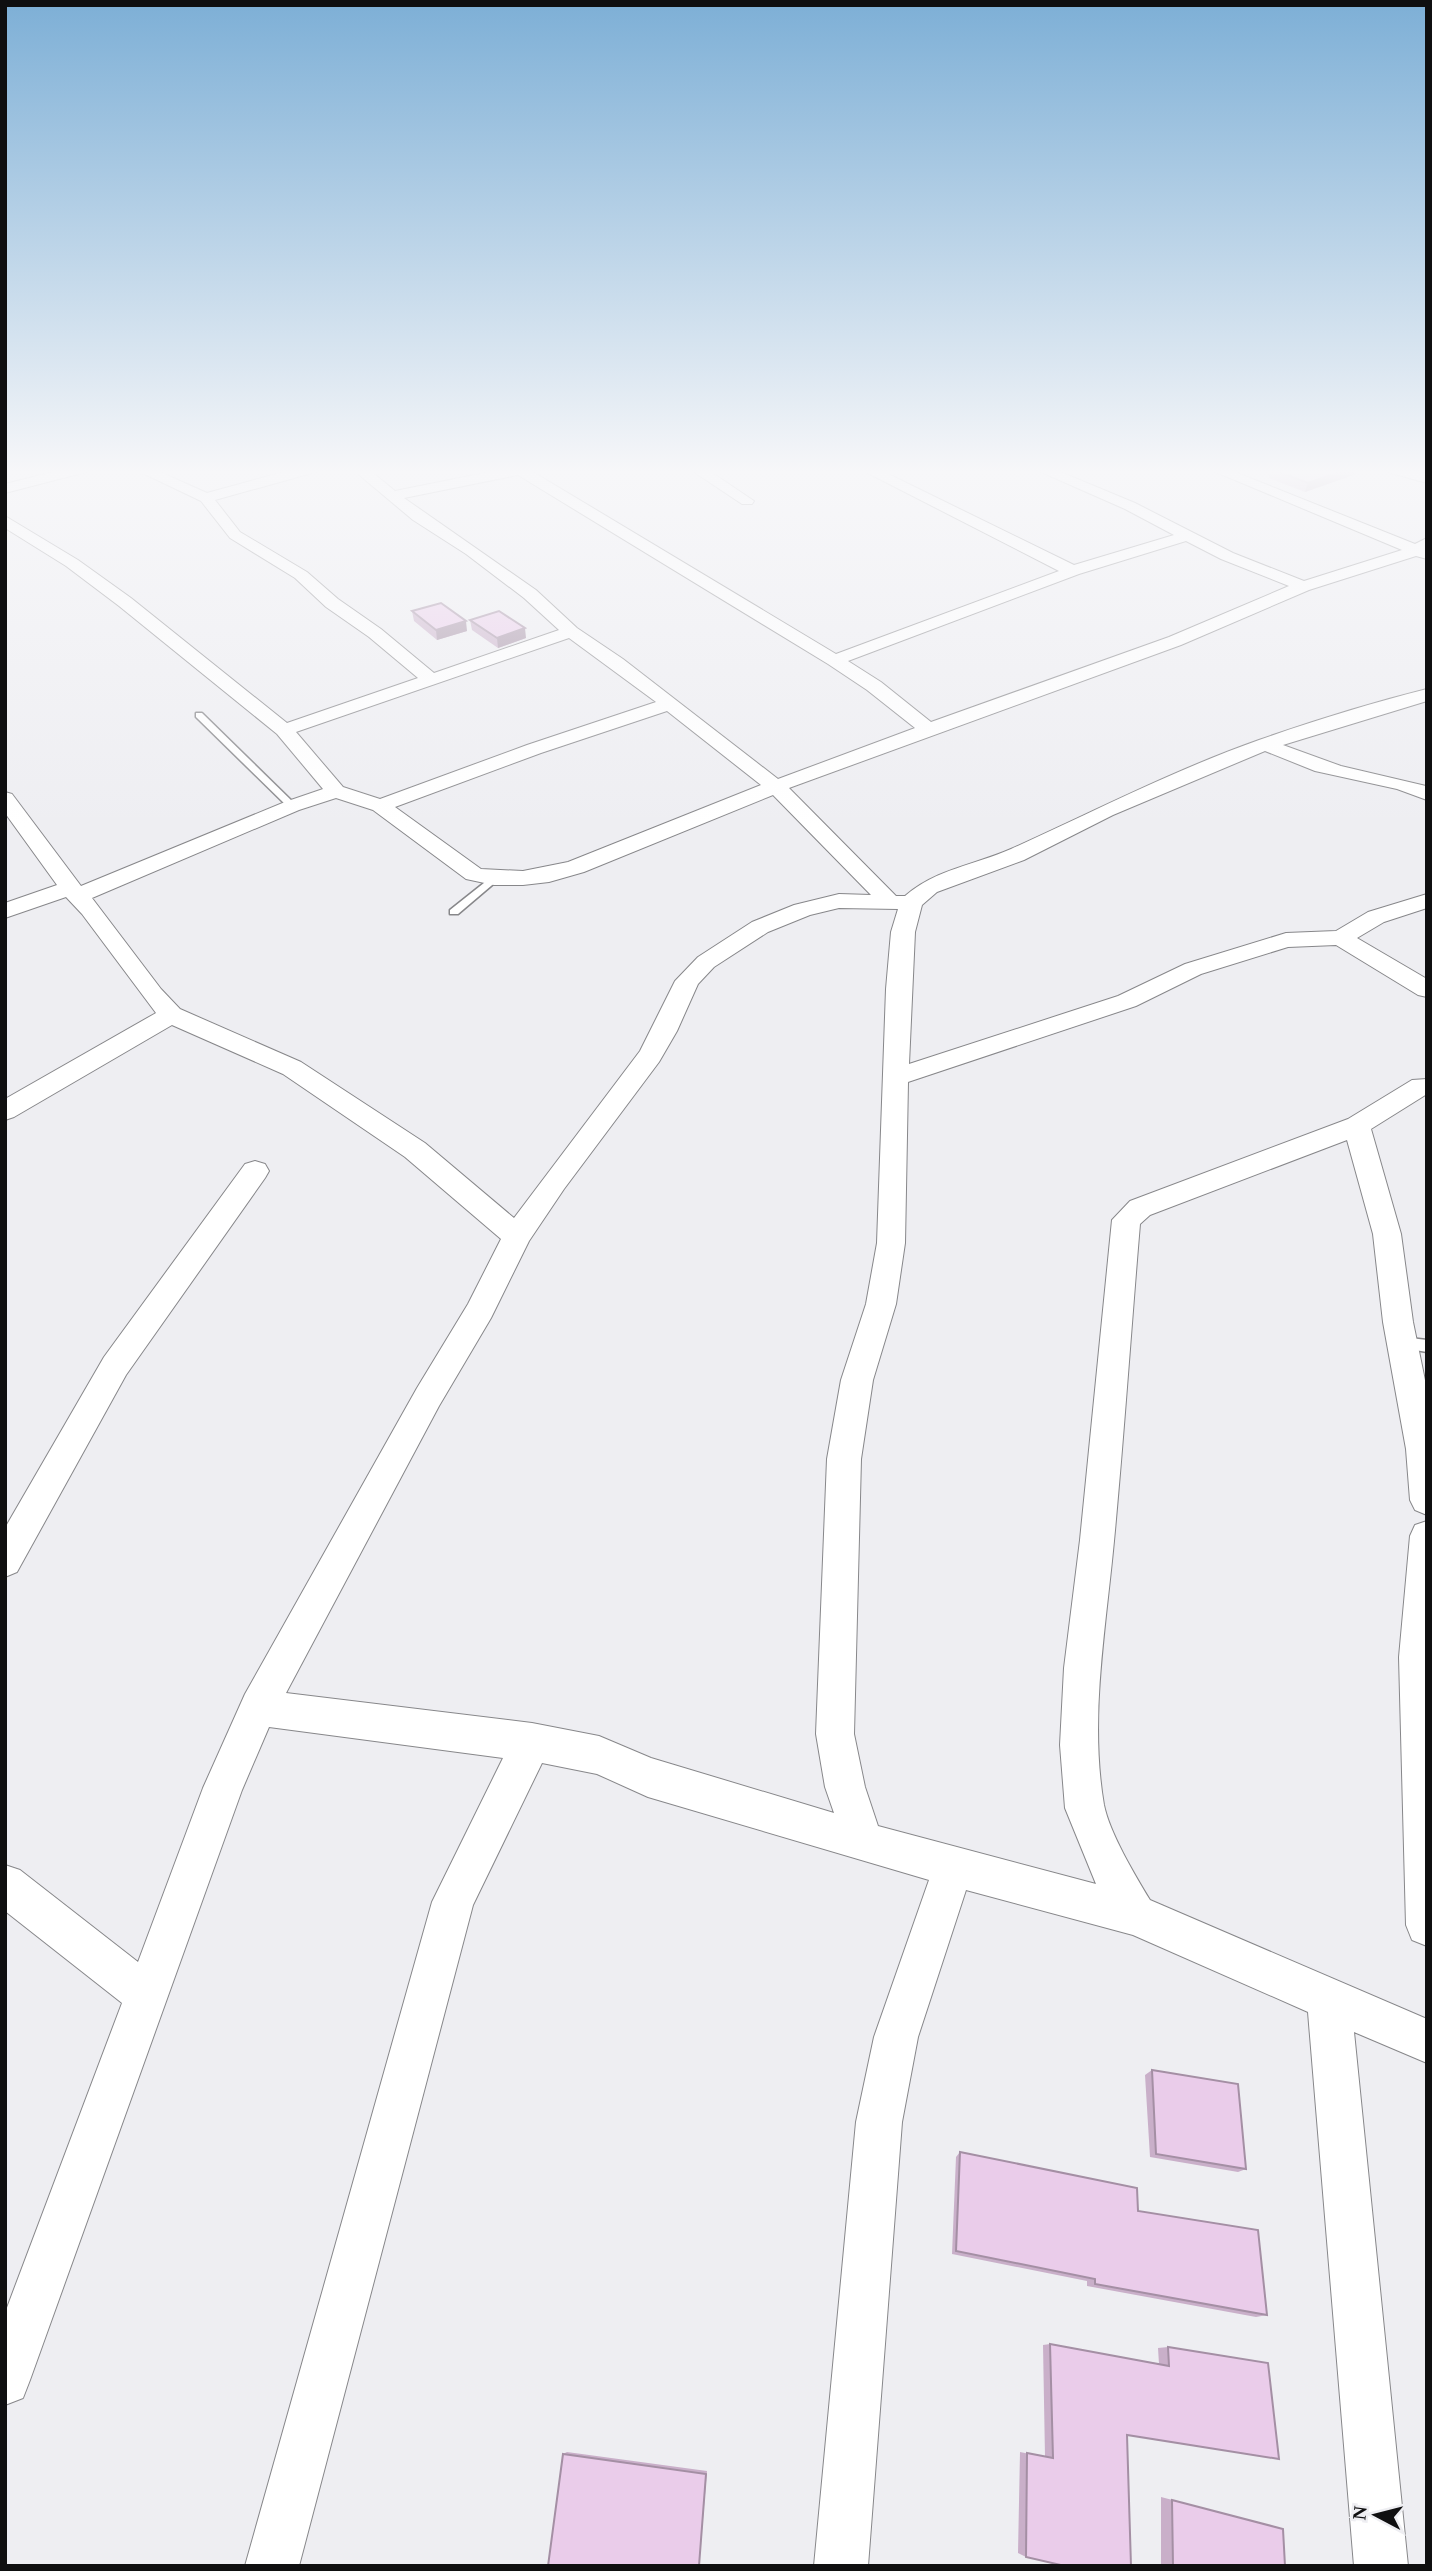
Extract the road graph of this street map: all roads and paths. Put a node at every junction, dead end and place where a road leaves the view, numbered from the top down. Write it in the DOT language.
graph roads {
  1 [pos="106,588"];
  2 [pos="315,588"];
  3 [pos="522,588"];
  4 [pos="716,588"];
  5 [pos="1029,588"];
  6 [pos="1298,588"];
  7 [pos="571,632"];
  8 [pos="834,660"];
  9 [pos="430,679"];
  10 [pos="1427,695"];
  11 [pos="670,704"];
  12 [pos="199,715"];
  13 [pos="284,730"];
  14 [pos="929,730"];
  15 [pos="1265,744"];
  16 [pos="776,787"];
  17 [pos="337,792"];
  18 [pos="1427,794"];
  19 [pos="6,799"];
  20 [pos="292,806"];
  21 [pos="380,806"];
  22 [pos="494,878"];
  23 [pos="74,892"];
  24 [pos="1427,901"];
  25 [pos="900,902"];
  26 [pos="5,911"];
  27 [pos="454,912"];
  28 [pos="1341,938"];
  29 [pos="1427,990"];
  30 [pos="171,1015"];
  31 [pos="897,1077"];
  32 [pos="1421,1086"];
  33 [pos="5,1111"];
  34 [pos="1357,1126"];
  35 [pos="255,1171"];
  36 [pos="517,1236"];
  37 [pos="1415,1344"];
  38 [pos="1427,1500"];
  39 [pos="1427,1536"];
  40 [pos="5,1561"];
  41 [pos="1422,1658"];
  42 [pos="258,1707"];
  43 [pos="532,1742"];
  44 [pos="864,1842"];
  45 [pos="954,1866"];
  46 [pos="5,1885"];
  47 [pos="1135,1915"];
  48 [pos="1427,1925"];
  49 [pos="146,1995"];
  50 [pos="1329,1999"];
  51 [pos="1427,2041"];
  52 [pos="5,2380"];
  53 [pos="272,2566"];
  54 [pos="841,2566"];
  55 [pos="1381,2566"];
  1 -- 13 [label="street"];
  2 -- 9 [label="street"];
  3 -- 7 [label="street"];
  4 -- 8 [label="street"];
  5 -- 8 [label="street"];
  6 -- 14 [label="street"];
  7 -- 9 [label="street"];
  7 -- 11 [label="street"];
  8 -- 14 [label="street"];
  9 -- 13 [label="street"];
  10 -- 15 [label="street"];
  11 -- 16 [label="street"];
  11 -- 21 [label="street"];
  12 -- 20 [label="lane"];
  13 -- 17 [label="street"];
  14 -- 16 [label="street"];
  15 -- 18 [label="street"];
  15 -- 25 [label="street"];
  16 -- 22 [label="street"];
  16 -- 25 [label="street"];
  17 -- 20 [label="street"];
  17 -- 21 [label="street"];
  19 -- 23 [label="street"];
  20 -- 23 [label="street"];
  21 -- 22 [label="street"];
  22 -- 27 [label="lane"];
  23 -- 26 [label="street"];
  23 -- 30 [label="street"];
  24 -- 28 [label="street"];
  25 -- 31 [label="street"];
  25 -- 36 [label="street"];
  28 -- 29 [label="street"];
  28 -- 31 [label="street"];
  30 -- 33 [label="street"];
  30 -- 36 [label="street"];
  31 -- 44 [label="street"];
  32 -- 34 [label="street"];
  34 -- 37 [label="street"];
  34 -- 47 [label="street"];
  35 -- 40 [label="street"];
  36 -- 42 [label="street"];
  37 -- 38 [label="street"];
  39 -- 41 [label="street"];
  41 -- 48 [label="street"];
  42 -- 43 [label="street"];
  42 -- 49 [label="street"];
  43 -- 44 [label="street"];
  43 -- 53 [label="street"];
  44 -- 45 [label="street"];
  45 -- 47 [label="street"];
  45 -- 54 [label="street"];
  46 -- 49 [label="street"];
  47 -- 50 [label="street"];
  49 -- 52 [label="street"];
  50 -- 51 [label="street"];
  50 -- 55 [label="street"];
}
